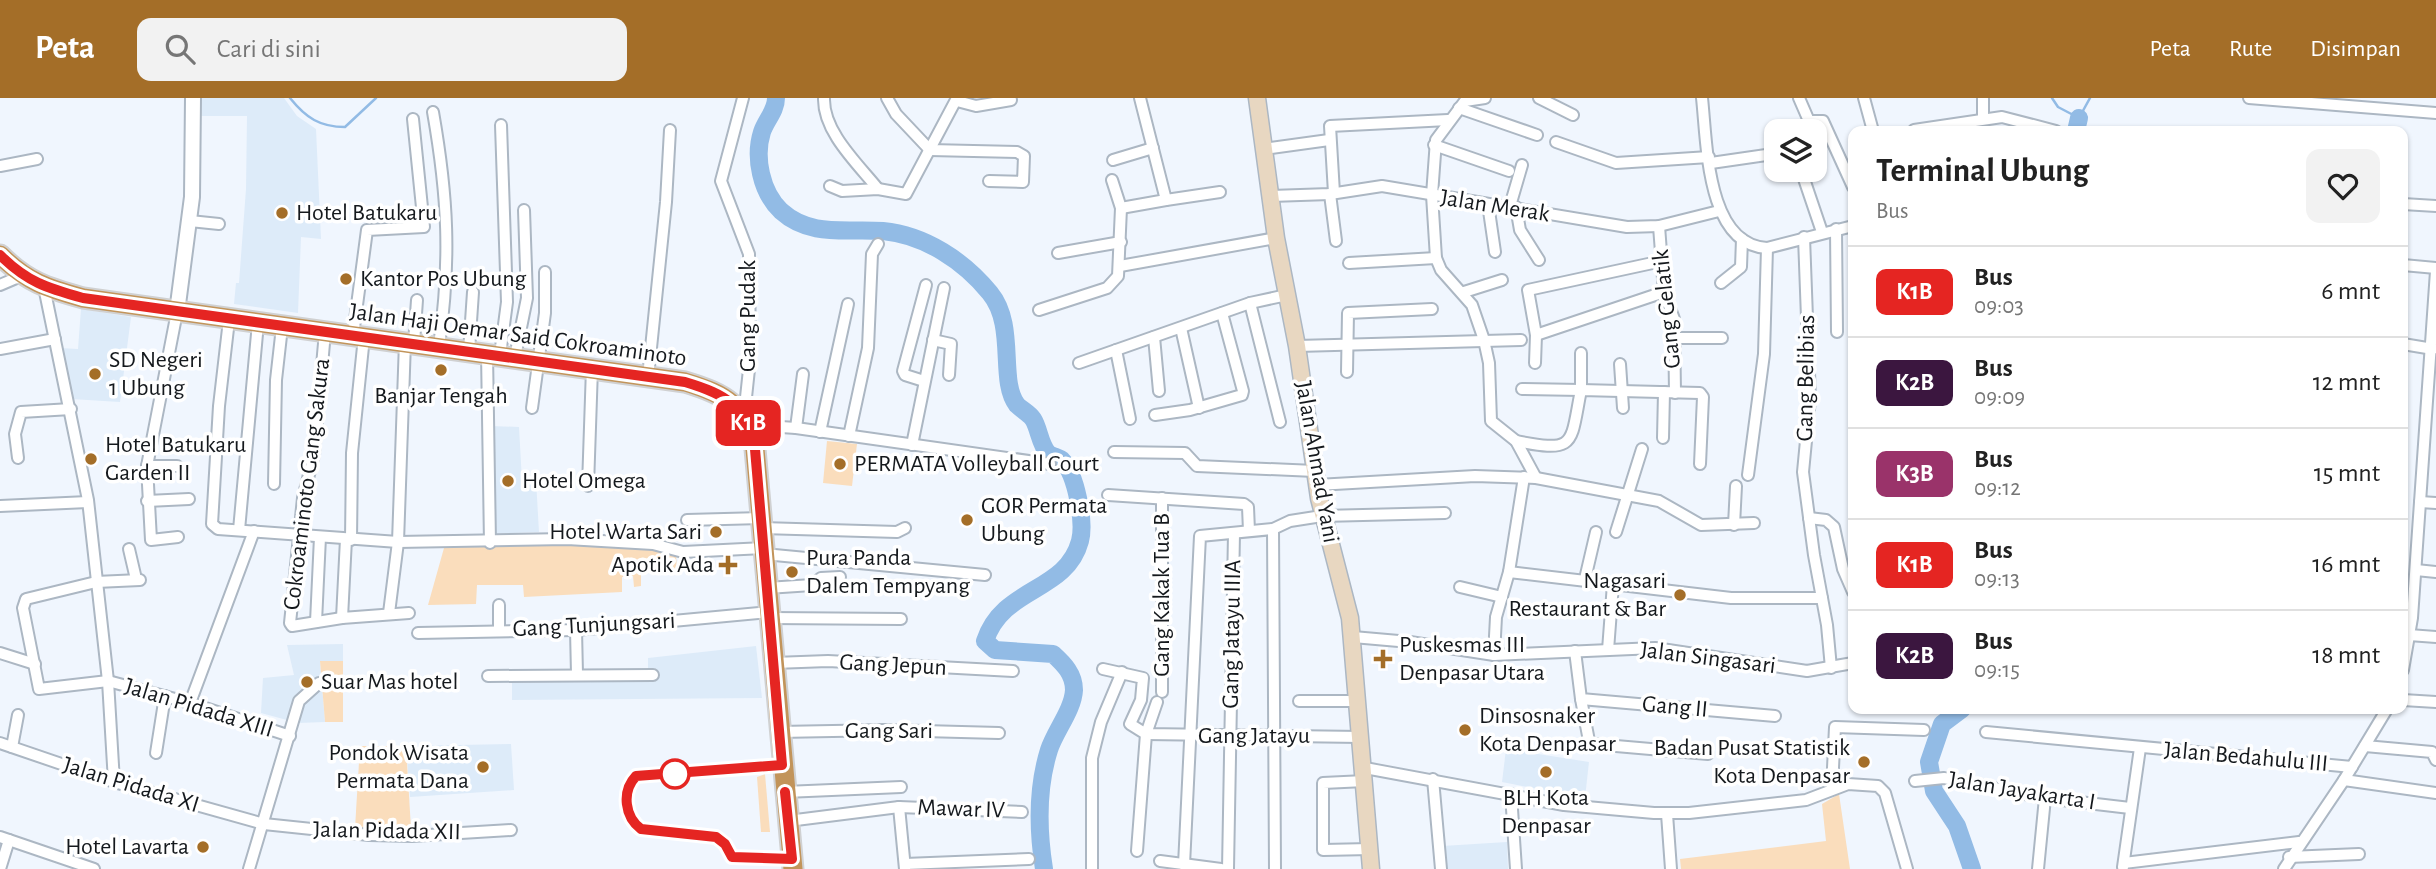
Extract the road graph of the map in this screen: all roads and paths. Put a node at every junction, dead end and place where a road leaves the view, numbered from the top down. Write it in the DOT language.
graph roads {
  1 [pos="193,98"];
  2 [pos="743,98"];
  3 [pos="824,98"];
  4 [pos="887,98"];
  5 [pos="1140,98"];
  6 [pos="1257,98"];
  7 [pos="1485,98"];
  8 [pos="1539,98"];
  9 [pos="1702,98"];
  10 [pos="1799,98"];
  11 [pos="1864,98"];
  12 [pos="1983,98"];
  13 [pos="2249,98"];
  14 [pos="957,99"];
  15 [pos="1011,100"];
  16 [pos="1460,108"];
  17 [pos="433,112"];
  18 [pos="2436,113"];
  19 [pos="1573,115"];
  20 [pos="413,119"];
  21 [pos="1983,119"];
  22 [pos="1448,120"];
  23 [pos="501,125"];
  24 [pos="1872,126"];
  25 [pos="1939,126"];
  26 [pos="2037,126"];
  27 [pos="670,130"];
  28 [pos="1536,135"];
  29 [pos="1329,140"];
  30 [pos="1556,142"];
  31 [pos="1434,145"];
  32 [pos="1153,148"];
  33 [pos="1264,149"];
  34 [pos="930,150"];
  35 [pos="1764,155"];
  36 [pos="37,159"];
  37 [pos="1113,160"];
  38 [pos="1710,160"];
  39 [pos="1522,164"];
  40 [pos="0,166"];
  41 [pos="1509,171"];
  42 [pos="1848,174"];
  43 [pos="1112,180"];
  44 [pos="989,181"];
  45 [pos="1805,182"];
  46 [pos="830,186"];
  47 [pos="878,189"];
  48 [pos="1220,192"];
  49 [pos="1332,193"];
  50 [pos="1432,195"];
  51 [pos="1271,196"];
  52 [pos="1166,200"];
  53 [pos="1488,204"];
  54 [pos="2408,204"];
  55 [pos="2436,206"];
  56 [pos="1513,207"];
  57 [pos="1121,208"];
  58 [pos="524,210"];
  59 [pos="1719,211"];
  60 [pos="190,221"];
  61 [pos="219,224"];
  62 [pos="1659,226"];
  63 [pos="1848,227"];
  64 [pos="1836,229"];
  65 [pos="1822,232"];
  66 [pos="1804,237"];
  67 [pos="1276,238"];
  68 [pos="1742,239"];
  69 [pos="1121,242"];
  70 [pos="1336,242"];
  71 [pos="878,244"];
  72 [pos="1767,248"];
  73 [pos="1495,251"];
  74 [pos="1058,253"];
  75 [pos="0,255"];
  76 [pos="1436,258"];
  77 [pos="1539,260"];
  78 [pos="1662,261"];
  79 [pos="1349,263"];
  80 [pos="1120,266"];
  81 [pos="2408,266"];
  82 [pos="2436,269"];
  83 [pos="545,272"];
  84 [pos="22,276"];
  85 [pos="1502,280"];
  86 [pos="1721,283"];
  87 [pos="0,285"];
  88 [pos="926,285"];
  89 [pos="44,287"];
  90 [pos="944,288"];
  91 [pos="474,292"];
  92 [pos="1464,292"];
  93 [pos="1664,292"];
  94 [pos="1287,295"];
  95 [pos="417,300"];
  96 [pos="1250,303"];
  97 [pos="848,304"];
  98 [pos="1432,309"];
  99 [pos="1039,310"];
  100 [pos="177,312"];
  101 [pos="1222,313"];
  102 [pos="229,320"];
  103 [pos="258,323"];
  104 [pos="282,327"];
  105 [pos="1181,328"];
  106 [pos="325,332"];
  107 [pos="1837,332"];
  108 [pos="1536,335"];
  109 [pos="358,336"];
  110 [pos="1154,337"];
  111 [pos="1674,338"];
  112 [pos="1722,338"];
  113 [pos="55,339"];
  114 [pos="933,340"];
  115 [pos="1484,340"];
  116 [pos="1521,340"];
  117 [pos="409,342"];
  118 [pos="1348,345"];
  119 [pos="2408,345"];
  120 [pos="439,346"];
  121 [pos="1297,346"];
  122 [pos="0,349"];
  123 [pos="2432,349"];
  124 [pos="1116,350"];
  125 [pos="1581,353"];
  126 [pos="493,354"];
  127 [pos="539,361"];
  128 [pos="1079,363"];
  129 [pos="1535,363"];
  130 [pos="1620,364"];
  131 [pos="592,368"];
  132 [pos="1347,372"];
  133 [pos="803,374"];
  134 [pos="948,375"];
  135 [pos="648,377"];
  136 [pos="924,381"];
  137 [pos="1522,389"];
  138 [pos="1581,390"];
  139 [pos="1159,391"];
  140 [pos="1623,391"];
  141 [pos="1669,393"];
  142 [pos="532,408"];
  143 [pos="1199,408"];
  144 [pos="1623,408"];
  145 [pos="71,409"];
  146 [pos="1155,415"];
  147 [pos="1130,419"];
  148 [pos="746,421"];
  149 [pos="1280,422"];
  150 [pos="796,428"];
  151 [pos="820,432"];
  152 [pos="2430,434"];
  153 [pos="849,436"];
  154 [pos="1663,438"];
  155 [pos="1517,441"];
  156 [pos="912,446"];
  157 [pos="1642,449"];
  158 [pos="1114,452"];
  159 [pos="19,458"];
  160 [pos="1049,464"];
  161 [pos="1700,464"];
  162 [pos="147,466"];
  163 [pos="177,466"];
  164 [pos="1748,475"];
  165 [pos="1530,477"];
  166 [pos="1316,478"];
  167 [pos="274,484"];
  168 [pos="587,486"];
  169 [pos="1736,486"];
  170 [pos="1108,495"];
  171 [pos="1627,497"];
  172 [pos="1162,498"];
  173 [pos="189,499"];
  174 [pos="147,501"];
  175 [pos="88,502"];
  176 [pos="2420,502"];
  177 [pos="2436,503"];
  178 [pos="0,506"];
  179 [pos="1445,513"];
  180 [pos="1322,516"];
  181 [pos="1809,518"];
  182 [pos="687,520"];
  183 [pos="762,523"];
  184 [pos="1754,523"];
  185 [pos="1734,525"];
  186 [pos="905,528"];
  187 [pos="1273,528"];
  188 [pos="239,530"];
  189 [pos="254,531"];
  190 [pos="1249,531"];
  191 [pos="1616,532"];
  192 [pos="1234,533"];
  193 [pos="1596,533"];
  194 [pos="298,535"];
  195 [pos="178,537"];
  196 [pos="320,537"];
  197 [pos="348,539"];
  198 [pos="398,542"];
  199 [pos="490,542"];
  200 [pos="129,549"];
  201 [pos="764,551"];
  202 [pos="2416,570"];
  203 [pos="1508,572"];
  204 [pos="2436,572"];
  205 [pos="985,575"];
  206 [pos="840,577"];
  207 [pos="1585,579"];
  208 [pos="1848,580"];
  209 [pos="96,582"];
  210 [pos="1613,584"];
  211 [pos="1460,587"];
  212 [pos="767,588"];
  213 [pos="1502,597"];
  214 [pos="1822,598"];
  215 [pos="499,605"];
  216 [pos="2408,612"];
  217 [pos="389,613"];
  218 [pos="409,613"];
  219 [pos="769,615"];
  220 [pos="342,618"];
  221 [pos="901,619"];
  222 [pos="316,622"];
  223 [pos="2408,626"];
  224 [pos="576,630"];
  225 [pos="499,631"];
  226 [pos="418,633"];
  227 [pos="2409,635"];
  228 [pos="1353,637"];
  229 [pos="2436,637"];
  230 [pos="2408,641"];
  231 [pos="1608,649"];
  232 [pos="1575,651"];
  233 [pos="0,653"];
  234 [pos="1494,655"];
  235 [pos="774,663"];
  236 [pos="35,664"];
  237 [pos="1848,664"];
  238 [pos="1830,668"];
  239 [pos="1103,670"];
  240 [pos="1013,671"];
  241 [pos="1122,672"];
  242 [pos="577,674"];
  243 [pos="653,675"];
  244 [pos="488,677"];
  245 [pos="108,681"];
  246 [pos="319,683"];
  247 [pos="165,696"];
  248 [pos="1581,699"];
  249 [pos="2408,699"];
  250 [pos="1299,701"];
  251 [pos="1358,701"];
  252 [pos="2436,702"];
  253 [pos="190,703"];
  254 [pos="2384,714"];
  255 [pos="18,715"];
  256 [pos="1775,716"];
  257 [pos="1924,730"];
  258 [pos="779,732"];
  259 [pos="1986,732"];
  260 [pos="999,733"];
  261 [pos="1146,734"];
  262 [pos="1231,735"];
  263 [pos="1275,735"];
  264 [pos="289,736"];
  265 [pos="1188,736"];
  266 [pos="1361,737"];
  267 [pos="0,743"];
  268 [pos="2365,746"];
  269 [pos="12,747"];
  270 [pos="2140,748"];
  271 [pos="156,753"];
  272 [pos="1708,754"];
  273 [pos="2436,760"];
  274 [pos="2352,766"];
  275 [pos="1365,775"];
  276 [pos="1433,779"];
  277 [pos="1920,780"];
  278 [pos="2344,780"];
  279 [pos="114,782"];
  280 [pos="901,788"];
  281 [pos="1832,788"];
  282 [pos="785,792"];
  283 [pos="2436,793"];
  284 [pos="1511,794"];
  285 [pos="2045,798"];
  286 [pos="900,807"];
  287 [pos="2130,808"];
  288 [pos="1022,812"];
  289 [pos="1667,814"];
  290 [pos="788,821"];
  291 [pos="264,824"];
  292 [pos="511,830"];
  293 [pos="4,839"];
  294 [pos="2299,842"];
  295 [pos="1370,849"];
  296 [pos="1138,851"];
  297 [pos="2359,854"];
  298 [pos="2289,857"];
  299 [pos="1029,859"];
  300 [pos="1160,860"];
  301 [pos="1184,865"];
  302 [pos="2123,866"];
  303 [pos="905,867"];
  304 [pos="0,869"];
  305 [pos="94,869"];
  306 [pos="249,869"];
  307 [pos="793,869"];
  308 [pos="1092,869"];
  309 [pos="1221,869"];
  310 [pos="1228,869"];
  311 [pos="1275,869"];
  312 [pos="1371,869"];
  313 [pos="1441,869"];
  314 [pos="1516,869"];
  315 [pos="1671,869"];
  316 [pos="1907,869"];
  317 [pos="2038,869"];
  318 [pos="2284,869"];
  1 -- 60 [label="street"];
  2 -- 148 [label="street, Gang Pudak"];
  3 -- 47 [label="street"];
  4 -- 34 [label="street"];
  5 -- 32 [label="street"];
  6 -- 33 [label="main road, Jalan Ahmad Yani"];
  7 -- 16 [label="street"];
  8 -- 19 [label="street"];
  9 -- 38 [label="street"];
  10 -- 42 [label="street"];
  11 -- 24 [label="street"];
  12 -- 21 [label="street"];
  13 -- 18 [label="street"];
  14 -- 15 [label="street"];
  14 -- 34 [label="street"];
  16 -- 22 [label="street"];
  16 -- 28 [label="street"];
  17 -- 120 [label="street"];
  20 -- 109 [label="street"];
  21 -- 25 [label="street"];
  21 -- 26 [label="street"];
  22 -- 29 [label="street"];
  22 -- 31 [label="street"];
  23 -- 126 [label="street"];
  27 -- 135 [label="street"];
  29 -- 33 [label="street"];
  29 -- 49 [label="street"];
  30 -- 38 [label="street"];
  31 -- 41 [label="street"];
  31 -- 50 [label="street"];
  32 -- 37 [label="street"];
  32 -- 52 [label="street"];
  33 -- 51 [label="main road, Jalan Ahmad Yani"];
  34 -- 44 [label="street"];
  34 -- 47 [label="street"];
  35 -- 38 [label="street"];
  36 -- 40 [label="street"];
  38 -- 59 [label="street"];
  39 -- 56 [label="street"];
  43 -- 57 [label="street"];
  45 -- 65 [label="street"];
  46 -- 47 [label="street"];
  48 -- 52 [label="street"];
  49 -- 50 [label="street, Jalan Merak"];
  49 -- 51 [label="street, Jalan Merak"];
  49 -- 70 [label="street"];
  50 -- 53 [label="street, Jalan Merak"];
  50 -- 76 [label="street"];
  51 -- 67 [label="main road, Jalan Ahmad Yani"];
  52 -- 57 [label="street"];
  53 -- 56 [label="street, Jalan Merak"];
  53 -- 73 [label="street"];
  54 -- 55 [label="street"];
  56 -- 62 [label="street, Jalan Merak"];
  56 -- 77 [label="street"];
  57 -- 69 [label="street"];
  58 -- 126 [label="street"];
  59 -- 62 [label="street, Jalan Merak"];
  59 -- 68 [label="street"];
  60 -- 61 [label="street"];
  60 -- 100 [label="street"];
  62 -- 78 [label="street, Gang Gelatik"];
  63 -- 64 [label="street"];
  64 -- 65 [label="street"];
  64 -- 107 [label="street"];
  65 -- 66 [label="street"];
  66 -- 72 [label="street"];
  66 -- 181 [label="street, Gang Belibias"];
  67 -- 80 [label="street"];
  67 -- 94 [label="main road, Jalan Ahmad Yani"];
  68 -- 72 [label="street"];
  68 -- 86 [label="street"];
  69 -- 74 [label="street"];
  69 -- 80 [label="street"];
  71 -- 153 [label="street"];
  72 -- 164 [label="street"];
  75 -- 84 [label="highway, Jalan Haji Oemar Said Cokroaminoto"];
  76 -- 79 [label="street"];
  76 -- 92 [label="street"];
  78 -- 93 [label="street, Gang Gelatik"];
  78 -- 108 [label="street"];
  80 -- 99 [label="street"];
  81 -- 82 [label="street"];
  82 -- 123 [label="street"];
  83 -- 127 [label="street"];
  84 -- 87 [label="street"];
  84 -- 89 [label="highway, Jalan Haji Oemar Said Cokroaminoto"];
  85 -- 92 [label="street"];
  88 -- 136 [label="street"];
  89 -- 100 [label="highway, Jalan Haji Oemar Said Cokroaminoto"];
  89 -- 113 [label="street"];
  90 -- 114 [label="street"];
  91 -- 126 [label="street"];
  92 -- 115 [label="street"];
  93 -- 108 [label="street"];
  93 -- 111 [label="street, Gang Gelatik"];
  94 -- 96 [label="street"];
  94 -- 121 [label="main road, Jalan Ahmad Yani"];
  95 -- 117 [label="street"];
  96 -- 101 [label="street"];
  96 -- 149 [label="street"];
  97 -- 151 [label="street"];
  98 -- 118 [label="street"];
  100 -- 102 [label="highway, Jalan Haji Oemar Said Cokroaminoto"];
  100 -- 162 [label="street"];
  101 -- 105 [label="street"];
  101 -- 143 [label="street"];
  102 -- 103 [label="highway, Jalan Haji Oemar Said Cokroaminoto"];
  102 -- 188 [label="street"];
  103 -- 104 [label="highway, Jalan Haji Oemar Said Cokroaminoto"];
  103 -- 188 [label="street"];
  104 -- 106 [label="highway, Jalan Haji Oemar Said Cokroaminoto"];
  104 -- 167 [label="street"];
  105 -- 110 [label="street"];
  105 -- 143 [label="street"];
  106 -- 109 [label="highway, Jalan Haji Oemar Said Cokroaminoto"];
  106 -- 194 [label="street, Cokroaminoto Gang Sakura"];
  108 -- 129 [label="street"];
  109 -- 117 [label="highway, Jalan Haji Oemar Said Cokroaminoto"];
  109 -- 197 [label="street"];
  110 -- 124 [label="street"];
  110 -- 139 [label="street"];
  111 -- 112 [label="street"];
  111 -- 141 [label="street, Gang Gelatik"];
  113 -- 122 [label="street"];
  113 -- 145 [label="street"];
  114 -- 134 [label="street"];
  114 -- 136 [label="street"];
  115 -- 116 [label="street"];
  115 -- 118 [label="street"];
  115 -- 155 [label="street"];
  117 -- 120 [label="highway, Jalan Haji Oemar Said Cokroaminoto"];
  117 -- 198 [label="street"];
  118 -- 121 [label="street"];
  118 -- 132 [label="street"];
  119 -- 123 [label="street"];
  120 -- 126 [label="highway, Jalan Haji Oemar Said Cokroaminoto"];
  121 -- 166 [label="main road, Jalan Ahmad Yani"];
  123 -- 152 [label="street"];
  124 -- 128 [label="street"];
  124 -- 147 [label="street"];
  125 -- 138 [label="street"];
  126 -- 127 [label="highway, Jalan Haji Oemar Said Cokroaminoto"];
  126 -- 199 [label="street"];
  127 -- 131 [label="highway, Jalan Haji Oemar Said Cokroaminoto"];
  127 -- 142 [label="street"];
  130 -- 140 [label="street"];
  131 -- 135 [label="highway, Jalan Haji Oemar Said Cokroaminoto"];
  131 -- 168 [label="street"];
  133 -- 150 [label="street"];
  135 -- 148 [label="highway, Jalan Haji Oemar Said Cokroaminoto"];
  136 -- 156 [label="street"];
  137 -- 138 [label="street"];
  138 -- 140 [label="street"];
  138 -- 155 [label="street"];
  140 -- 141 [label="street"];
  140 -- 144 [label="street"];
  141 -- 154 [label="street, Gang Gelatik"];
  141 -- 161 [label="street"];
  143 -- 146 [label="street"];
  145 -- 159 [label="street"];
  145 -- 175 [label="street"];
  148 -- 150 [label="street"];
  148 -- 183 [label="highway"];
  150 -- 151 [label="street"];
  151 -- 153 [label="street"];
  152 -- 176 [label="street"];
  153 -- 156 [label="street"];
  155 -- 165 [label="street"];
  156 -- 160 [label="street"];
  157 -- 171 [label="street"];
  158 -- 166 [label="street"];
  162 -- 163 [label="street"];
  162 -- 174 [label="street"];
  165 -- 166 [label="street"];
  165 -- 171 [label="street"];
  165 -- 203 [label="street"];
  166 -- 180 [label="main road, Jalan Ahmad Yani"];
  169 -- 185 [label="street"];
  170 -- 172 [label="street"];
  171 -- 185 [label="street"];
  171 -- 191 [label="street"];
  172 -- 190 [label="street"];
  172 -- 261 [label="street, Gang Kakak Tua B"];
  173 -- 174 [label="street"];
  174 -- 195 [label="street"];
  175 -- 178 [label="street"];
  175 -- 209 [label="street"];
  176 -- 177 [label="street"];
  176 -- 202 [label="street"];
  179 -- 180 [label="street"];
  180 -- 187 [label="street"];
  180 -- 228 [label="main road, Jalan Ahmad Yani"];
  181 -- 208 [label="street"];
  181 -- 214 [label="street, Gang Belibias"];
  182 -- 183 [label="street"];
  183 -- 186 [label="street"];
  183 -- 201 [label="highway"];
  184 -- 185 [label="street"];
  187 -- 190 [label="street"];
  187 -- 263 [label="street"];
  188 -- 189 [label="street"];
  189 -- 194 [label="street"];
  189 -- 253 [label="street"];
  190 -- 192 [label="street"];
  192 -- 262 [label="street, Gang Jatayu IIIA"];
  192 -- 265 [label="street"];
  193 -- 207 [label="street"];
  194 -- 196 [label="street"];
  194 -- 222 [label="street, Cokroaminoto Gang Sakura"];
  196 -- 197 [label="street"];
  196 -- 222 [label="street"];
  197 -- 198 [label="street"];
  197 -- 220 [label="street"];
  198 -- 199 [label="street"];
  198 -- 217 [label="street"];
  199 -- 201 [label="street"];
  200 -- 209 [label="street"];
  201 -- 205 [label="street"];
  201 -- 212 [label="highway"];
  202 -- 204 [label="street"];
  202 -- 216 [label="street"];
  203 -- 207 [label="street"];
  203 -- 213 [label="street"];
  206 -- 212 [label="street"];
  207 -- 210 [label="street"];
  209 -- 236 [label="street"];
  209 -- 245 [label="street"];
  210 -- 214 [label="street"];
  210 -- 231 [label="street"];
  211 -- 213 [label="street"];
  212 -- 219 [label="highway"];
  213 -- 234 [label="street"];
  214 -- 238 [label="street, Gang Belibias"];
  215 -- 225 [label="street"];
  217 -- 218 [label="street, Cokroaminoto Gang Sakura"];
  217 -- 220 [label="street, Cokroaminoto Gang Sakura"];
  219 -- 221 [label="street, Gang Tunjungsari"];
  219 -- 224 [label="street, Gang Tunjungsari"];
  219 -- 235 [label="highway"];
  220 -- 222 [label="street, Cokroaminoto Gang Sakura"];
  223 -- 227 [label="street"];
  224 -- 225 [label="street, Gang Tunjungsari"];
  224 -- 242 [label="street"];
  225 -- 226 [label="street, Gang Tunjungsari"];
  227 -- 229 [label="street"];
  227 -- 230 [label="street"];
  228 -- 234 [label="street, Jalan Singasari"];
  228 -- 251 [label="main road, Jalan Ahmad Yani"];
  231 -- 232 [label="street, Jalan Singasari"];
  231 -- 238 [label="street, Jalan Singasari"];
  232 -- 234 [label="street, Jalan Singasari"];
  232 -- 248 [label="street"];
  233 -- 236 [label="street"];
  235 -- 240 [label="street, Gang Jepun"];
  235 -- 258 [label="highway"];
  236 -- 245 [label="street"];
  237 -- 238 [label="street, Jalan Singasari"];
  239 -- 241 [label="street"];
  241 -- 261 [label="street"];
  241 -- 308 [label="street"];
  242 -- 243 [label="street"];
  242 -- 244 [label="street"];
  245 -- 247 [label="street, Jalan Pidada XIII"];
  245 -- 279 [label="street"];
  246 -- 264 [label="street"];
  247 -- 253 [label="street, Jalan Pidada XIII"];
  247 -- 271 [label="street"];
  248 -- 256 [label="street, Gang II"];
  248 -- 272 [label="street"];
  249 -- 252 [label="street"];
  250 -- 251 [label="street"];
  251 -- 266 [label="main road, Jalan Ahmad Yani"];
  253 -- 264 [label="street, Jalan Pidada XIII"];
  254 -- 268 [label="street"];
  255 -- 269 [label="street"];
  257 -- 281 [label="street"];
  258 -- 260 [label="street, Gang Sari"];
  258 -- 282 [label="highway"];
  259 -- 270 [label="street, Jalan Bedahulu III"];
  261 -- 265 [label="street, Gang Jatayu"];
  261 -- 296 [label="street"];
  262 -- 263 [label="street, Gang Jatayu"];
  262 -- 265 [label="street, Gang Jatayu"];
  262 -- 310 [label="street, Gang Jatayu IIIA"];
  263 -- 266 [label="street, Gang Jatayu"];
  263 -- 311 [label="street"];
  264 -- 291 [label="street"];
  265 -- 301 [label="street"];
  266 -- 275 [label="main road, Jalan Ahmad Yani"];
  267 -- 269 [label="street, Jalan Pidada XI"];
  268 -- 273 [label="street"];
  268 -- 274 [label="street"];
  269 -- 279 [label="street, Jalan Pidada XI"];
  270 -- 274 [label="street, Jalan Bedahulu III"];
  270 -- 287 [label="street"];
  274 -- 278 [label="street"];
  275 -- 276 [label="street"];
  275 -- 295 [label="main road, Jalan Ahmad Yani"];
  275 -- 295 [label="street"];
  276 -- 284 [label="street"];
  276 -- 313 [label="street"];
  277 -- 285 [label="street, Jalan Jayakarta I"];
  278 -- 283 [label="street"];
  278 -- 294 [label="street"];
  279 -- 291 [label="street, Jalan Pidada XI"];
  280 -- 282 [label="street"];
  281 -- 289 [label="street"];
  281 -- 316 [label="street"];
  282 -- 290 [label="highway"];
  284 -- 289 [label="street"];
  284 -- 314 [label="street"];
  285 -- 287 [label="street, Jalan Jayakarta I"];
  285 -- 317 [label="street"];
  286 -- 288 [label="street, Mawar IV"];
  286 -- 290 [label="street, Mawar IV"];
  286 -- 303 [label="street"];
  287 -- 302 [label="street"];
  289 -- 315 [label="street"];
  290 -- 307 [label="highway"];
  291 -- 292 [label="street, Jalan Pidada XII"];
  291 -- 306 [label="street"];
  293 -- 304 [label="street"];
  293 -- 305 [label="street"];
  294 -- 298 [label="street"];
  294 -- 302 [label="street"];
  295 -- 312 [label="main road, Jalan Ahmad Yani"];
  297 -- 298 [label="street"];
  298 -- 318 [label="street"];
  299 -- 303 [label="street"];
  300 -- 301 [label="street"];
  301 -- 309 [label="street"];
}
